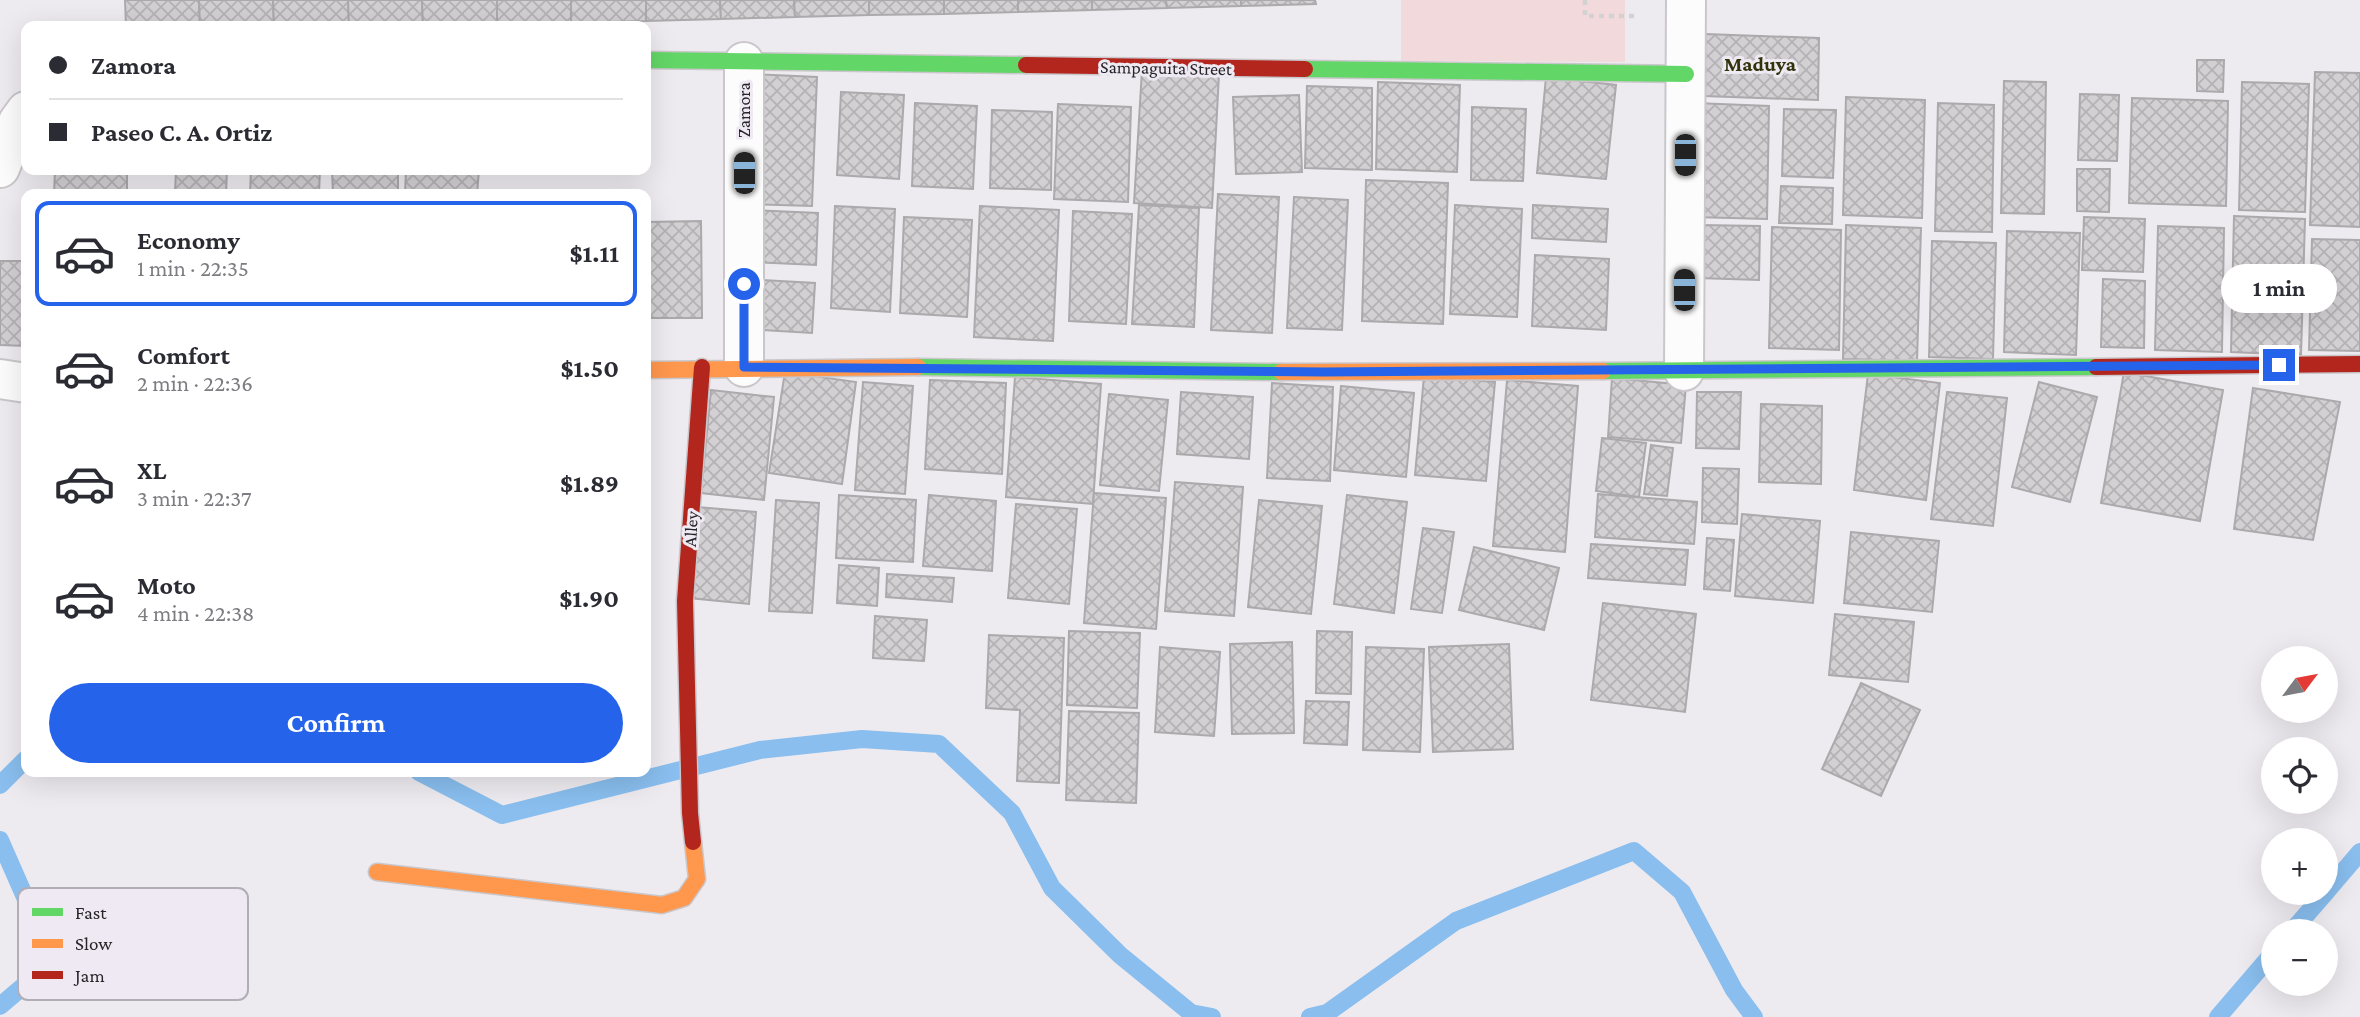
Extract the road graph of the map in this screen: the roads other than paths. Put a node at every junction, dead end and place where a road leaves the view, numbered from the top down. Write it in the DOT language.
graph roads {
  1 [pos="1686,8"];
  2 [pos="651,60"];
  3 [pos="744,62"];
  4 [pos="1686,74"];
  5 [pos="21,119"];
  6 [pos="0,168"];
  7 [pos="2360,364"];
  8 [pos="744,367"];
  9 [pos="702,368"];
  10 [pos="651,370"];
  11 [pos="1684,371"];
  12 [pos="0,379"];
  13 [pos="21,382"];
  14 [pos="377,872"];
  1 -- 4 [label="street"];
  2 -- 3 [label="street, Sampaguita Street"];
  3 -- 4 [label="street, Sampaguita Street"];
  3 -- 8 [label="street, Zamora"];
  4 -- 11 [label="street"];
  5 -- 6 [label="street"];
  7 -- 11 [label="street"];
  8 -- 9 [label="street"];
  8 -- 11 [label="street"];
  9 -- 10 [label="street"];
  9 -- 14 [label="street, Alley"];
  12 -- 13 [label="street"];
}
